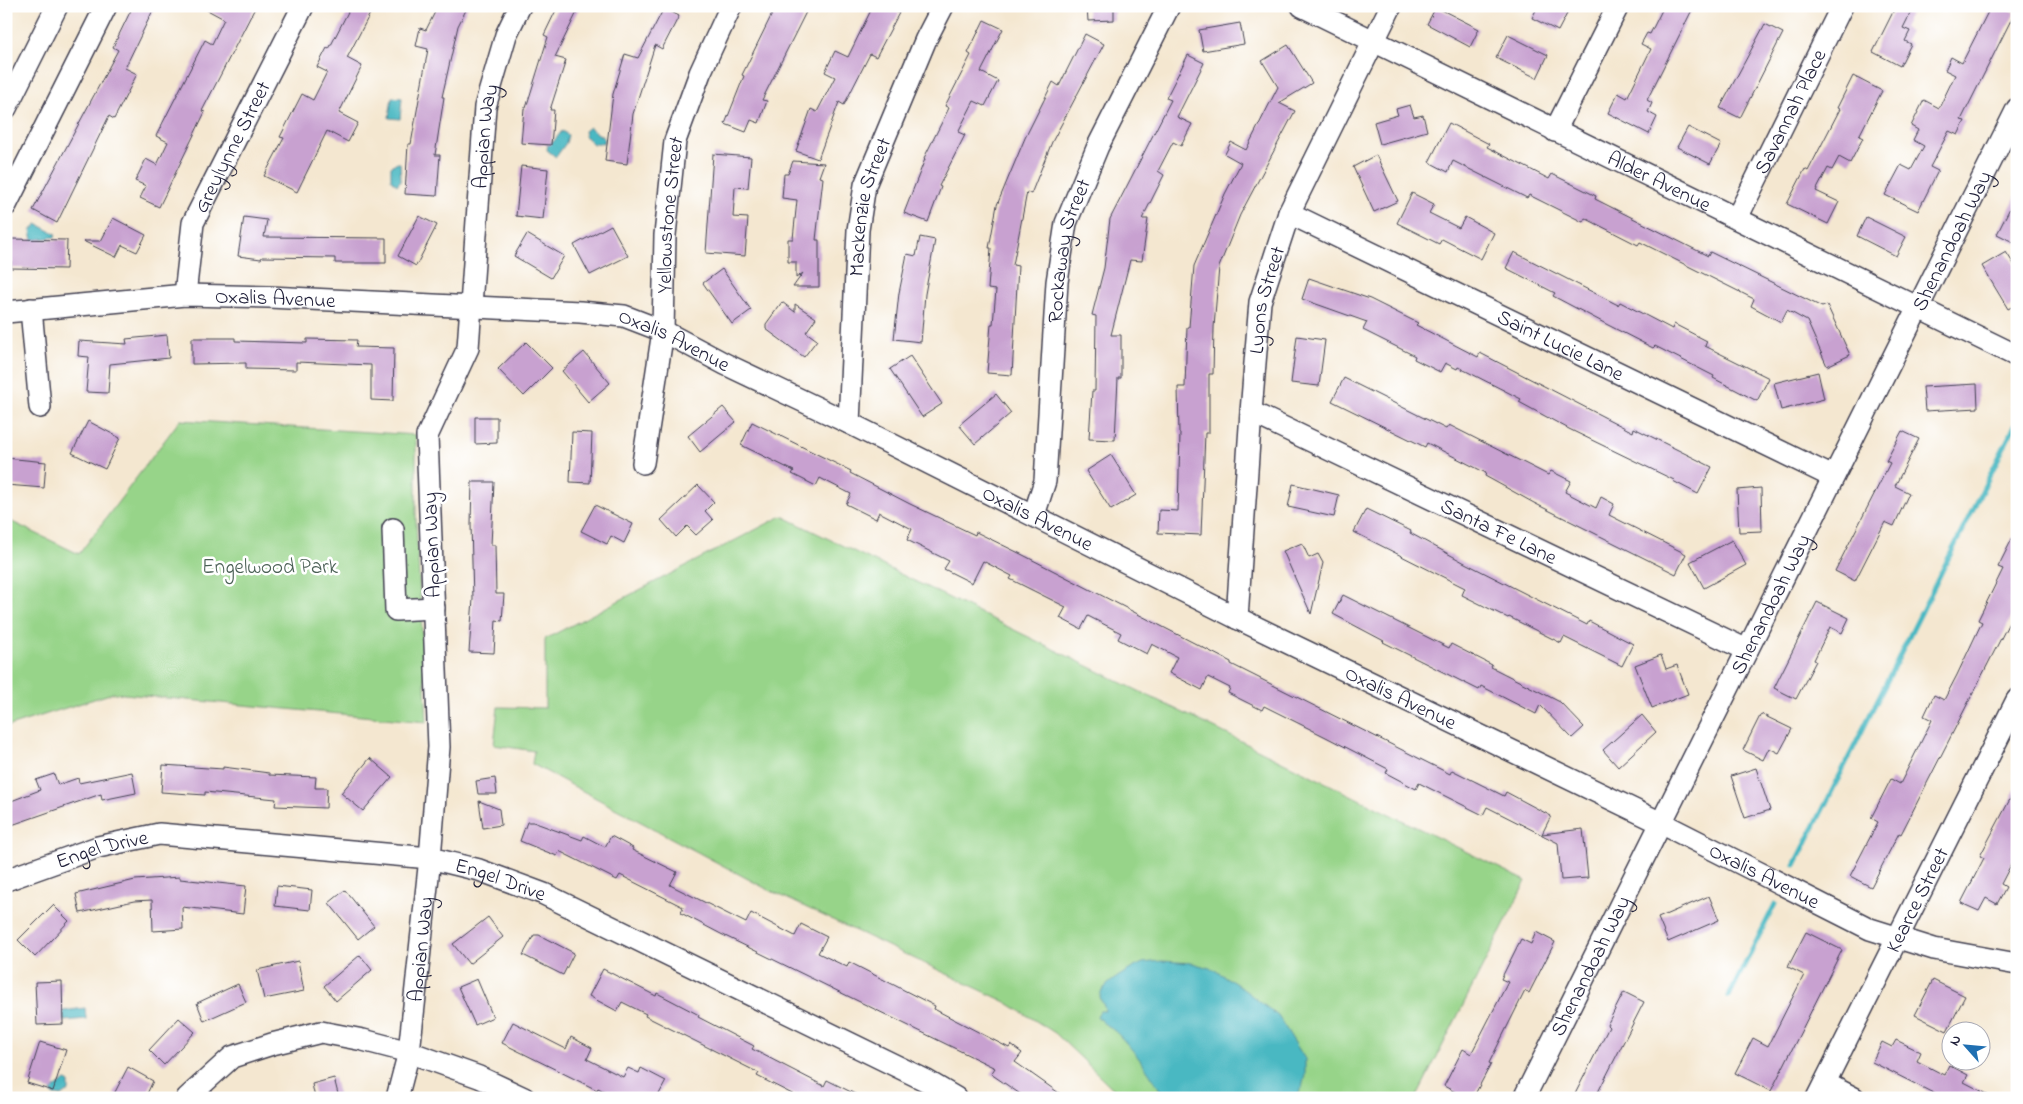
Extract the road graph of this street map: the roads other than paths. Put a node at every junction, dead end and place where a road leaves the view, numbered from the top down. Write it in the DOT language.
graph roads {
  1 [pos="58,6"];
  2 [pos="106,6"];
  3 [pos="303,6"];
  4 [pos="520,6"];
  5 [pos="731,6"];
  6 [pos="943,6"];
  7 [pos="1169,6"];
  8 [pos="1302,6"];
  9 [pos="1391,6"];
  10 [pos="1618,6"];
  11 [pos="1842,6"];
  12 [pos="1373,42"];
  13 [pos="6,108"];
  14 [pos="2017,109"];
  15 [pos="1555,131"];
  16 [pos="6,206"];
  17 [pos="1289,213"];
  18 [pos="1737,218"];
  19 [pos="185,295"];
  20 [pos="471,307"];
  21 [pos="1918,307"];
  22 [pos="31,309"];
  23 [pos="6,312"];
  24 [pos="663,331"];
  25 [pos="2017,356"];
  26 [pos="40,407"];
  27 [pos="1251,412"];
  28 [pos="849,423"];
  29 [pos="643,463"];
  30 [pos="1833,477"];
  31 [pos="1034,515"];
  32 [pos="393,529"];
  33 [pos="434,608"];
  34 [pos="1237,618"];
  35 [pos="1747,650"];
  36 [pos="2017,700"];
  37 [pos="1661,823"];
  38 [pos="430,858"];
  39 [pos="6,880"];
  40 [pos="1897,938"];
  41 [pos="2017,964"];
  42 [pos="408,1052"];
  43 [pos="1821,1090"];
  44 [pos="188,1098"];
  45 [pos="397,1098"];
  46 [pos="524,1098"];
  47 [pos="956,1098"];
  48 [pos="1524,1098"];
  49 [pos="1854,1098"];
  1 -- 13 [label="street"];
  2 -- 16 [label="street"];
  3 -- 19 [label="street, Greylynne Street"];
  4 -- 20 [label="street, Appian Way"];
  5 -- 24 [label="street, Yellowstone Street"];
  6 -- 28 [label="street, Mackenzie Street"];
  7 -- 31 [label="street, Rockaway Street"];
  8 -- 12 [label="street, Alder Avenue"];
  9 -- 12 [label="street, Lyons Street"];
  10 -- 15 [label="street"];
  11 -- 18 [label="street, Savannah Place"];
  12 -- 15 [label="street, Alder Avenue"];
  12 -- 17 [label="street, Lyons Street"];
  14 -- 21 [label="street, Shenandoah Way"];
  15 -- 18 [label="street, Alder Avenue"];
  17 -- 27 [label="street, Lyons Street"];
  17 -- 30 [label="street, Saint Lucie Lane"];
  18 -- 21 [label="street, Alder Avenue"];
  19 -- 20 [label="street, Oxalis Avenue"];
  19 -- 22 [label="street, Oxalis Avenue"];
  20 -- 24 [label="street, Oxalis Avenue"];
  20 -- 33 [label="street, Appian Way"];
  21 -- 25 [label="street, Alder Avenue"];
  21 -- 30 [label="street, Shenandoah Way"];
  22 -- 23 [label="street, Oxalis Avenue"];
  22 -- 26 [label="street"];
  24 -- 28 [label="street, Oxalis Avenue"];
  24 -- 29 [label="street, Yellowstone Street"];
  27 -- 34 [label="street, Lyons Street"];
  27 -- 35 [label="street, Santa Fe Lane"];
  28 -- 31 [label="street, Oxalis Avenue"];
  30 -- 35 [label="street, Shenandoah Way"];
  31 -- 34 [label="street, Oxalis Avenue"];
  32 -- 33 [label="street"];
  33 -- 38 [label="street, Appian Way"];
  34 -- 37 [label="street, Oxalis Avenue"];
  35 -- 37 [label="street, Shenandoah Way"];
  36 -- 40 [label="street, Kearce Street"];
  37 -- 40 [label="street, Oxalis Avenue"];
  37 -- 48 [label="street, Shenandoah Way"];
  38 -- 39 [label="street, Engel Drive"];
  38 -- 42 [label="street, Appian Way"];
  38 -- 47 [label="street, Engel Drive"];
  40 -- 41 [label="street, Oxalis Avenue"];
  40 -- 43 [label="street, Kearce Street"];
  42 -- 44 [label="street"];
  42 -- 45 [label="street, Appian Way"];
  42 -- 46 [label="street"];
  43 -- 49 [label="street"];
}
